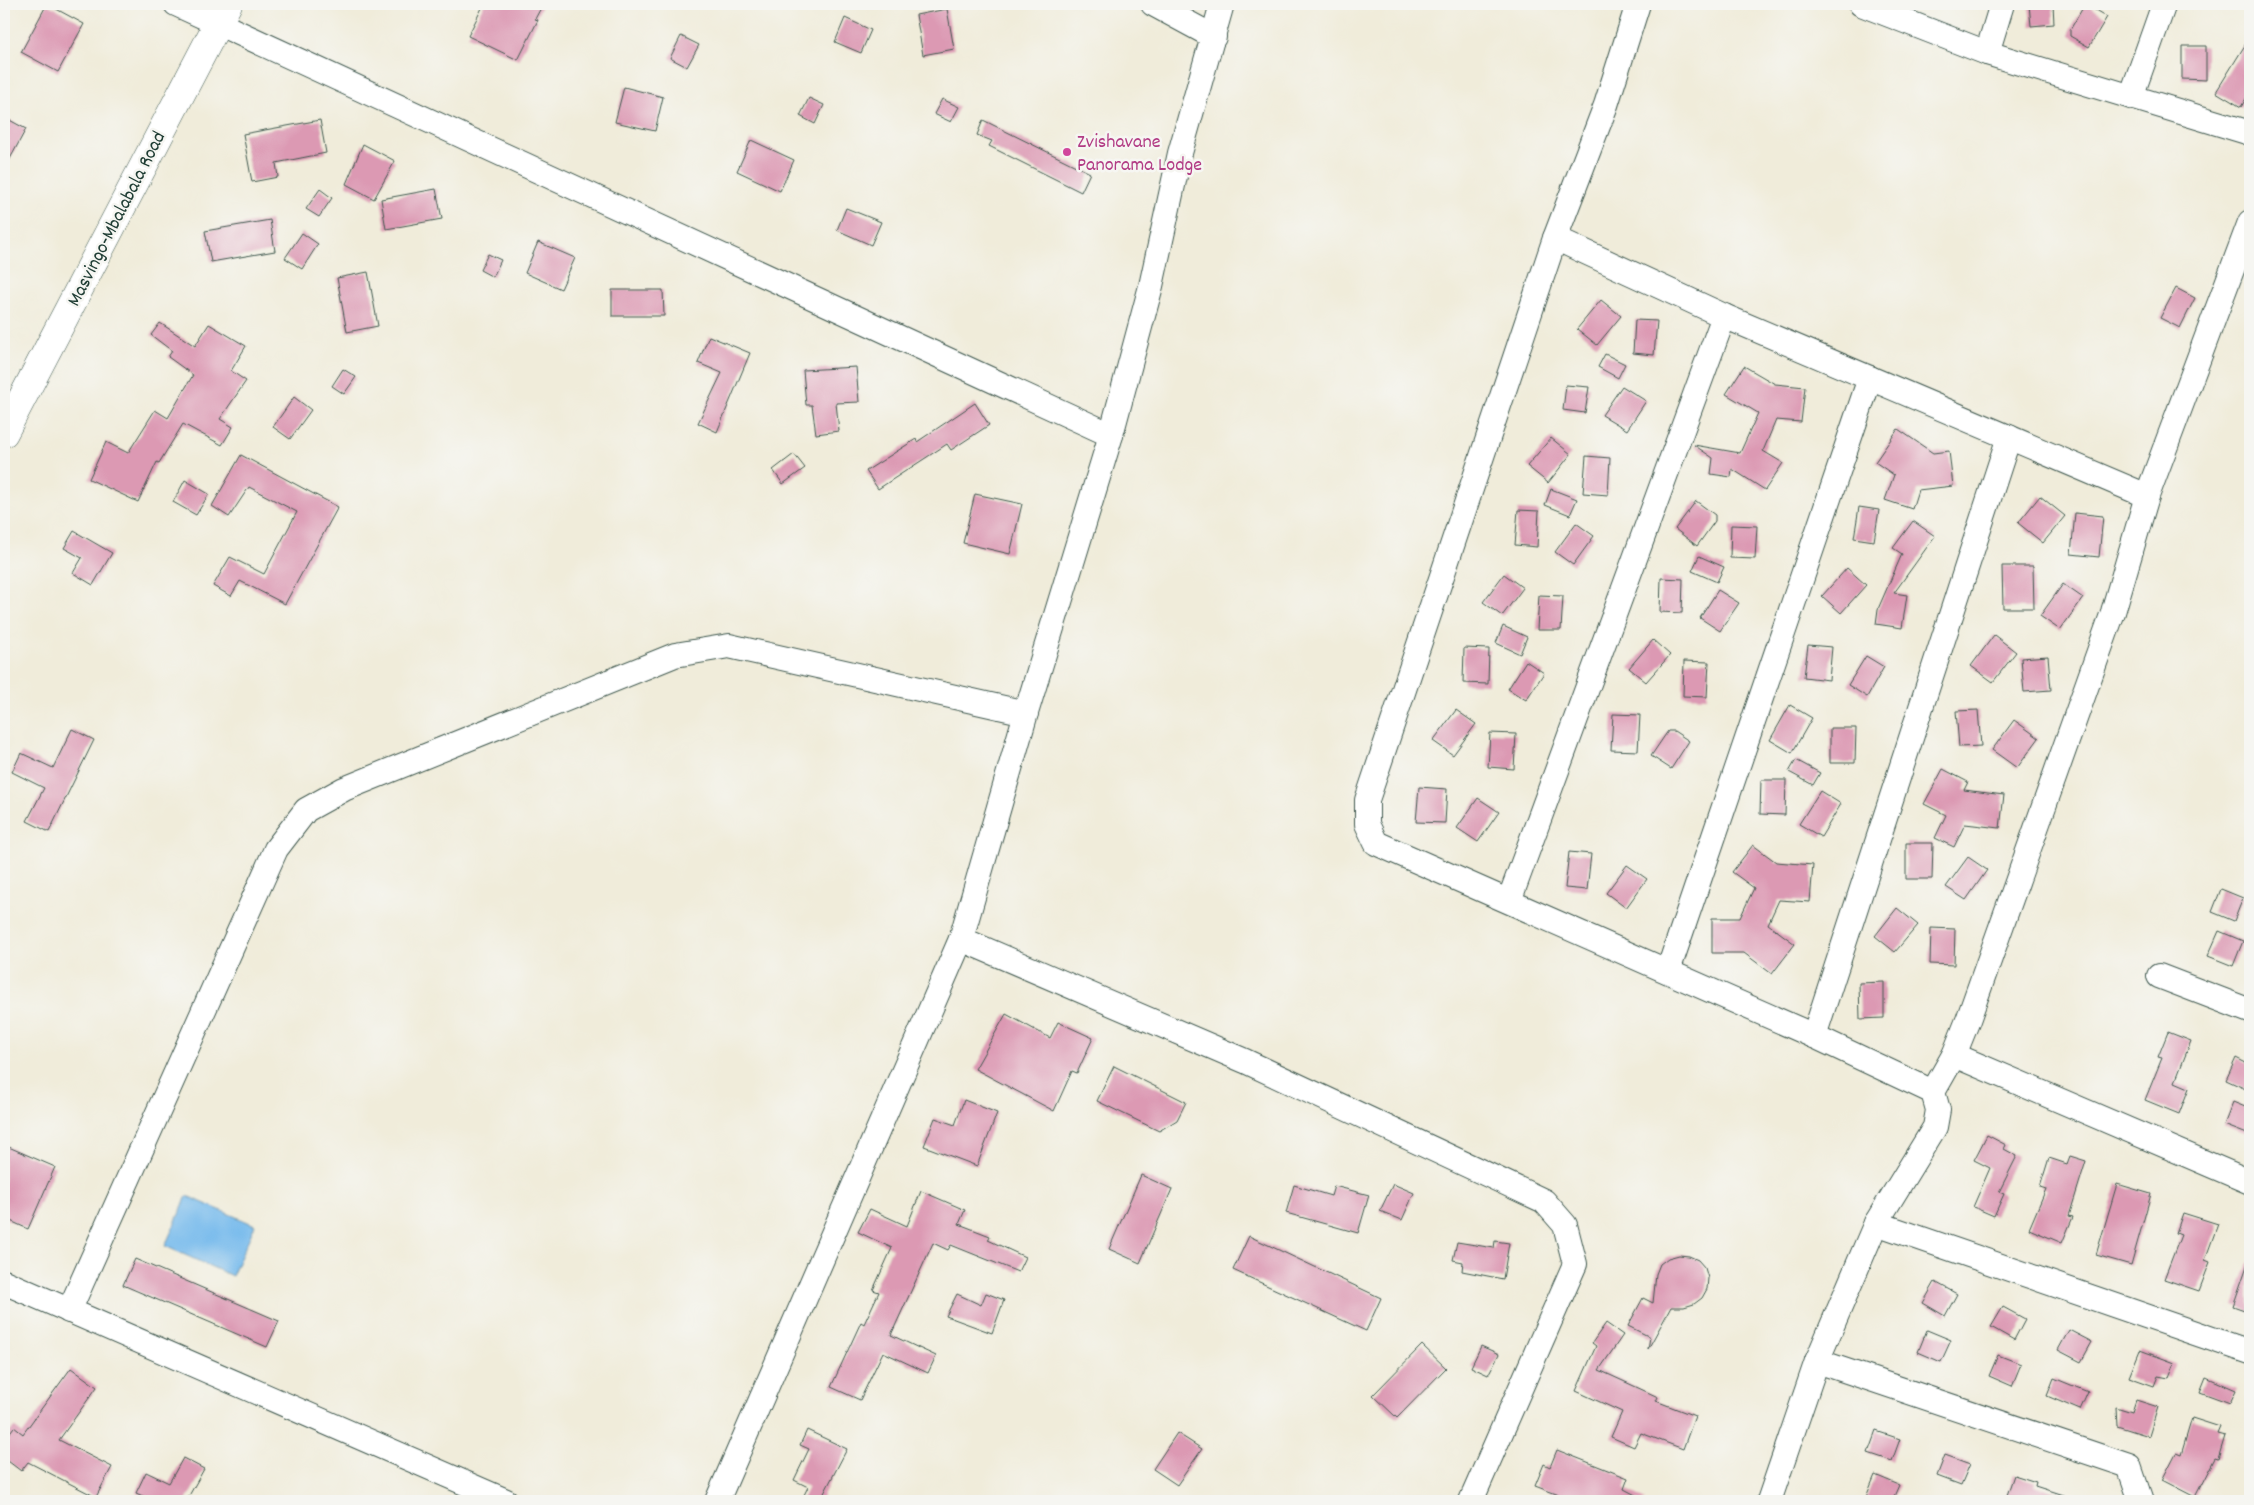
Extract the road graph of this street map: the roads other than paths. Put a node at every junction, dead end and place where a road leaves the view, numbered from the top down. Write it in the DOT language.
graph roads {
  1 [pos="176,4"];
  2 [pos="1153,4"];
  3 [pos="1222,4"];
  4 [pos="1638,4"];
  5 [pos="1861,4"];
  6 [pos="2002,4"];
  7 [pos="2164,4"];
  8 [pos="222,14"];
  9 [pos="1214,37"];
  10 [pos="1987,53"];
  11 [pos="2131,97"];
  12 [pos="2250,133"];
  13 [pos="2250,222"];
  14 [pos="1556,238"];
  15 [pos="1724,316"];
  16 [pos="1870,378"];
  17 [pos="4,433"];
  18 [pos="1111,435"];
  19 [pos="2009,436"];
  20 [pos="2147,496"];
  21 [pos="1026,713"];
  22 [pos="1509,901"];
  23 [pos="962,939"];
  24 [pos="1668,971"];
  25 [pos="2159,976"];
  26 [pos="2250,1011"];
  27 [pos="1814,1036"];
  28 [pos="1954,1055"];
  29 [pos="1933,1092"];
  30 [pos="2250,1182"];
  31 [pos="1876,1223"];
  32 [pos="4,1282"];
  33 [pos="69,1311"];
  34 [pos="2250,1352"];
  35 [pos="1816,1361"];
  36 [pos="505,1501"];
  37 [pos="717,1501"];
  38 [pos="1471,1501"];
  39 [pos="1769,1501"];
  40 [pos="2141,1501"];
  1 -- 8 [label="street"];
  2 -- 9 [label="street"];
  3 -- 9 [label="street"];
  4 -- 14 [label="street"];
  5 -- 10 [label="street"];
  6 -- 10 [label="street"];
  7 -- 11 [label="street"];
  8 -- 17 [label="highway, Masvingo-Mbalabala Road"];
  8 -- 18 [label="street"];
  9 -- 18 [label="street"];
  10 -- 11 [label="street"];
  11 -- 12 [label="street"];
  13 -- 20 [label="street"];
  14 -- 15 [label="street"];
  14 -- 22 [label="street"];
  15 -- 16 [label="street"];
  15 -- 22 [label="street"];
  16 -- 19 [label="street"];
  16 -- 24 [label="street"];
  18 -- 21 [label="street"];
  19 -- 20 [label="street"];
  19 -- 27 [label="street"];
  20 -- 28 [label="street"];
  21 -- 23 [label="street"];
  21 -- 33 [label="street"];
  22 -- 24 [label="street"];
  23 -- 37 [label="street"];
  23 -- 38 [label="street"];
  24 -- 27 [label="street"];
  25 -- 26 [label="street"];
  27 -- 29 [label="street"];
  28 -- 29 [label="street"];
  28 -- 30 [label="street"];
  29 -- 31 [label="street"];
  31 -- 34 [label="street"];
  31 -- 35 [label="street"];
  32 -- 33 [label="street"];
  33 -- 36 [label="street"];
  35 -- 39 [label="street"];
  35 -- 40 [label="street"];
}
